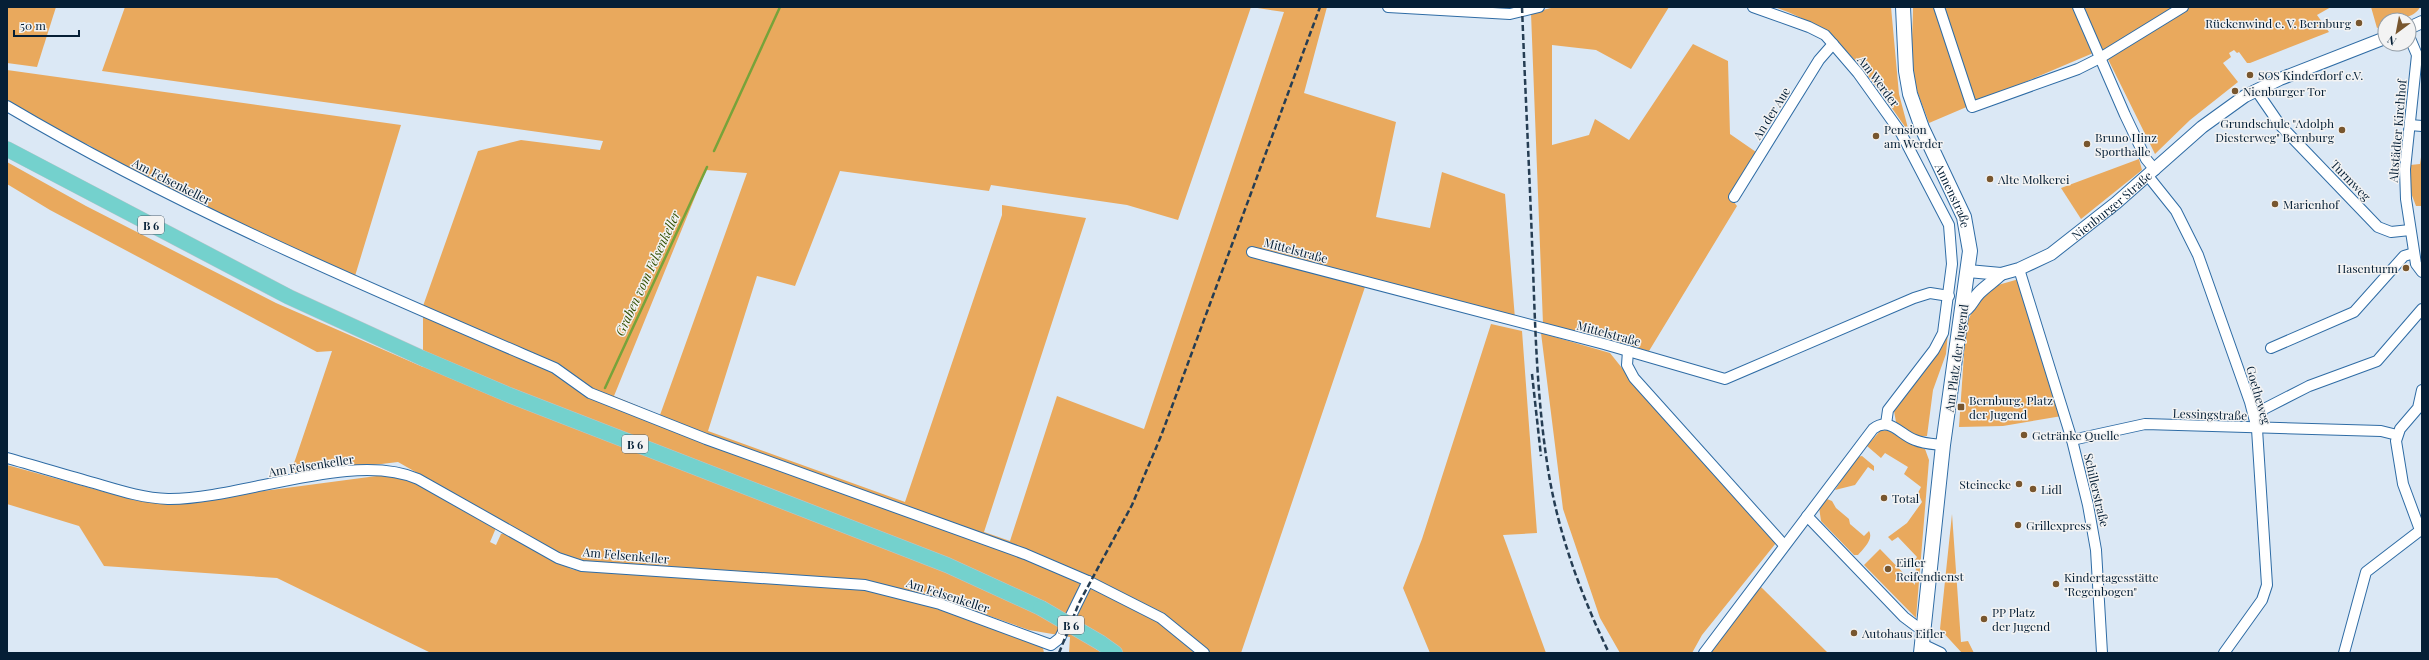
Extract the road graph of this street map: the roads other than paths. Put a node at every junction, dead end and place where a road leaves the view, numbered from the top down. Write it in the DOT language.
graph roads {
  1 [pos="1388,7"];
  2 [pos="1539,7"];
  3 [pos="1753,7"];
  4 [pos="1903,7"];
  5 [pos="1939,7"];
  6 [pos="2078,7"];
  7 [pos="2183,7"];
  8 [pos="2377,41"];
  9 [pos="1833,44"];
  10 [pos="2419,55"];
  11 [pos="2100,58"];
  12 [pos="2256,90"];
  13 [pos="7,106"];
  14 [pos="2410,125"];
  15 [pos="2422,126"];
  16 [pos="10,151"];
  17 [pos="2152,173"];
  18 [pos="1734,197"];
  19 [pos="2410,230"];
  20 [pos="1252,252"];
  21 [pos="2414,253"];
  22 [pos="2019,269"];
  23 [pos="1968,271"];
  24 [pos="2422,272"];
  25 [pos="2001,274"];
  26 [pos="1950,296"];
  27 [pos="2422,309"];
  28 [pos="1962,312"];
  29 [pos="1943,333"];
  30 [pos="2271,348"];
  31 [pos="1628,351"];
  32 [pos="2422,390"];
  33 [pos="1886,424"];
  34 [pos="2257,429"];
  35 [pos="2397,435"];
  36 [pos="2072,440"];
  37 [pos="1943,445"];
  38 [pos="7,458"];
  39 [pos="1807,516"];
  40 [pos="2421,529"];
  41 [pos="1784,545"];
  42 [pos="1088,581"];
  43 [pos="1924,629"];
  44 [pos="1922,649"];
  45 [pos="1115,653"];
  46 [pos="1204,653"];
  47 [pos="1704,653"];
  48 [pos="1940,653"];
  49 [pos="2102,653"];
  50 [pos="2224,653"];
  51 [pos="2344,653"];
  1 -- 2 [label="street"];
  3 -- 9 [label="street, Am Werder"];
  4 -- 23 [label="main road, Annenstraße"];
  5 -- 11 [label="street"];
  6 -- 11 [label="street, Goetheweg"];
  7 -- 11 [label="street"];
  8 -- 12 [label="street, Nienburger Straße"];
  9 -- 18 [label="street, An der Aue"];
  9 -- 26 [label="street, Am Werder"];
  10 -- 14 [label="street, Altstädter Kirchhof"];
  11 -- 17 [label="street, Goetheweg"];
  12 -- 17 [label="street, Nienburger Straße"];
  12 -- 19 [label="street, Turmweg"];
  13 -- 42 [label="street, Am Felsenkeller"];
  14 -- 15 [label="street"];
  14 -- 19 [label="street, Altstädter Kirchhof"];
  16 -- 45 [label="main road, B 6, bridge"];
  17 -- 22 [label="street, Nienburger Straße"];
  17 -- 34 [label="street, Goetheweg"];
  19 -- 21 [label="street"];
  20 -- 31 [label="street, Mittelstraße"];
  21 -- 24 [label="street"];
  21 -- 30 [label="street"];
  22 -- 25 [label="street, Nienburger Straße"];
  22 -- 36 [label="street, Schillerstraße"];
  23 -- 25 [label="street, Nienburger Straße"];
  23 -- 28 [label="main road, Am Platz der Jugend"];
  25 -- 28 [label="street, Nienburger Straße"];
  26 -- 29 [label="street, Am Werder"];
  26 -- 31 [label="street, Mittelstraße"];
  27 -- 34 [label="street"];
  28 -- 37 [label="main road, Am Platz der Jugend"];
  29 -- 33 [label="street, Am Platz der Jugend"];
  31 -- 41 [label="street"];
  32 -- 35 [label="street"];
  33 -- 37 [label="street"];
  33 -- 39 [label="street"];
  34 -- 35 [label="street, Lessingstraße"];
  34 -- 36 [label="street, Lessingstraße"];
  34 -- 50 [label="street, Goetheweg"];
  35 -- 40 [label="street"];
  36 -- 49 [label="street, Schillerstraße"];
  37 -- 43 [label="main road, Am Platz der Jugend"];
  38 -- 42 [label="street, Am Felsenkeller"];
  39 -- 41 [label="street"];
  39 -- 43 [label="street"];
  40 -- 51 [label="street"];
  41 -- 47 [label="street"];
  42 -- 46 [label="street"];
  43 -- 44 [label="main road, Am Platz der Jugend"];
  44 -- 48 [label="street"];
}
